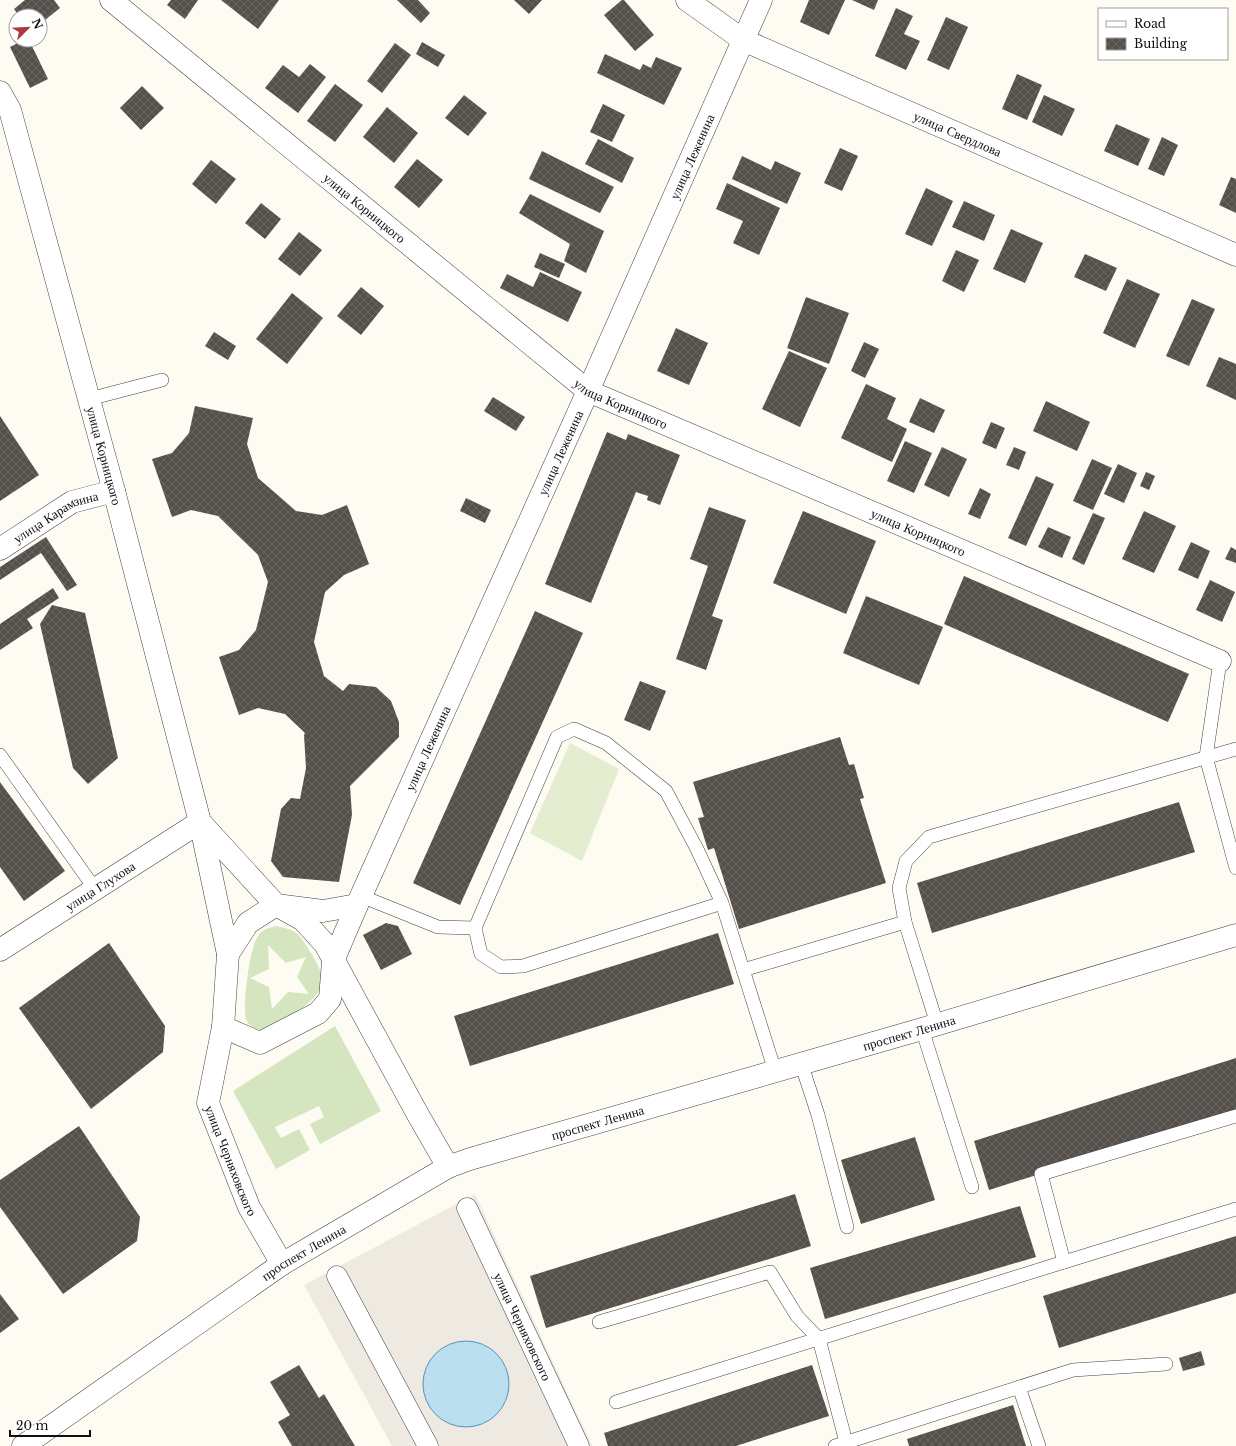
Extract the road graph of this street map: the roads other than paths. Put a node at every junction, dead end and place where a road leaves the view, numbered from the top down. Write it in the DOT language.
graph roads {
  1 [pos="111,0"];
  2 [pos="687,0"];
  3 [pos="761,0"];
  4 [pos="743,40"];
  5 [pos="0,92"];
  6 [pos="1236,254"];
  7 [pos="162,380"];
  8 [pos="588,391"];
  9 [pos="89,399"];
  10 [pos="114,491"];
  11 [pos="0,548"];
  12 [pos="1220,661"];
  13 [pos="1236,749"];
  14 [pos="0,755"];
  15 [pos="1206,757"];
  16 [pos="200,822"];
  17 [pos="1236,868"];
  18 [pos="95,889"];
  19 [pos="359,900"];
  20 [pos="722,903"];
  21 [pos="276,904"];
  22 [pos="905,922"];
  23 [pos="475,928"];
  24 [pos="1236,935"];
  25 [pos="1,947"];
  26 [pos="228,954"];
  27 [pos="333,961"];
  28 [pos="743,970"];
  29 [pos="223,1027"];
  30 [pos="929,1027"];
  31 [pos="801,1063"];
  32 [pos="775,1071"];
  33 [pos="1236,1116"];
  34 [pos="448,1167"];
  35 [pos="972,1187"];
  36 [pos="467,1208"];
  37 [pos="1236,1209"];
  38 [pos="847,1227"];
  39 [pos="1064,1262"];
  40 [pos="282,1264"];
  41 [pos="337,1276"];
  42 [pos="599,1322"];
  43 [pos="819,1339"];
  44 [pos="1166,1364"];
  45 [pos="1019,1387"];
  46 [pos="616,1402"];
  47 [pos="843,1445"];
  48 [pos="23,1446"];
  49 [pos="428,1446"];
  50 [pos="579,1446"];
  51 [pos="1039,1446"];
  1 -- 8 [label="street, улица Корницкого"];
  2 -- 4 [label="street, улица Свердлова"];
  3 -- 4 [label="street, улица Леженина"];
  4 -- 6 [label="street, улица Свердлова"];
  4 -- 8 [label="street, улица Леженина"];
  5 -- 9 [label="street, улица Корницкого"];
  7 -- 9 [label="lane"];
  8 -- 12 [label="street, улица Корницкого"];
  8 -- 19 [label="street, улица Леженина"];
  9 -- 10 [label="street, улица Корницкого"];
  10 -- 11 [label="street, улица Карамзина"];
  10 -- 16 [label="street, улица Корницкого"];
  12 -- 15 [label="lane"];
  13 -- 15 [label="lane"];
  14 -- 18 [label="lane"];
  15 -- 17 [label="lane"];
  15 -- 22 [label="lane"];
  16 -- 18 [label="street, улица Глухова"];
  16 -- 21 [label="street"];
  16 -- 26 [label="street, улица Черняховского"];
  18 -- 25 [label="street, улица Глухова"];
  19 -- 21 [label="street"];
  19 -- 23 [label="lane"];
  19 -- 27 [label="street, улица Леженина"];
  20 -- 23 [label="lane"];
  20 -- 23 [label="lane"];
  20 -- 28 [label="lane"];
  21 -- 26 [label="street, улица Черняховского"];
  21 -- 27 [label="street"];
  22 -- 28 [label="lane"];
  22 -- 30 [label="lane"];
  24 -- 30 [label="street, проспект Ленина"];
  26 -- 29 [label="street, улица Черняховского"];
  27 -- 29 [label="street"];
  27 -- 34 [label="street"];
  28 -- 32 [label="lane"];
  29 -- 40 [label="street, улица Черняховского"];
  30 -- 31 [label="street, проспект Ленина"];
  30 -- 35 [label="lane"];
  31 -- 32 [label="street, проспект Ленина"];
  31 -- 38 [label="lane"];
  32 -- 34 [label="street, проспект Ленина"];
  33 -- 39 [label="lane"];
  34 -- 40 [label="street, проспект Ленина"];
  36 -- 50 [label="street, улица Черняховского"];
  37 -- 39 [label="lane"];
  39 -- 43 [label="lane"];
  40 -- 48 [label="street, проспект Ленина"];
  41 -- 49 [label="street"];
  42 -- 43 [label="lane"];
  43 -- 46 [label="lane"];
  43 -- 47 [label="lane"];
  44 -- 45 [label="lane"];
  45 -- 47 [label="lane"];
  45 -- 51 [label="lane"];
}
